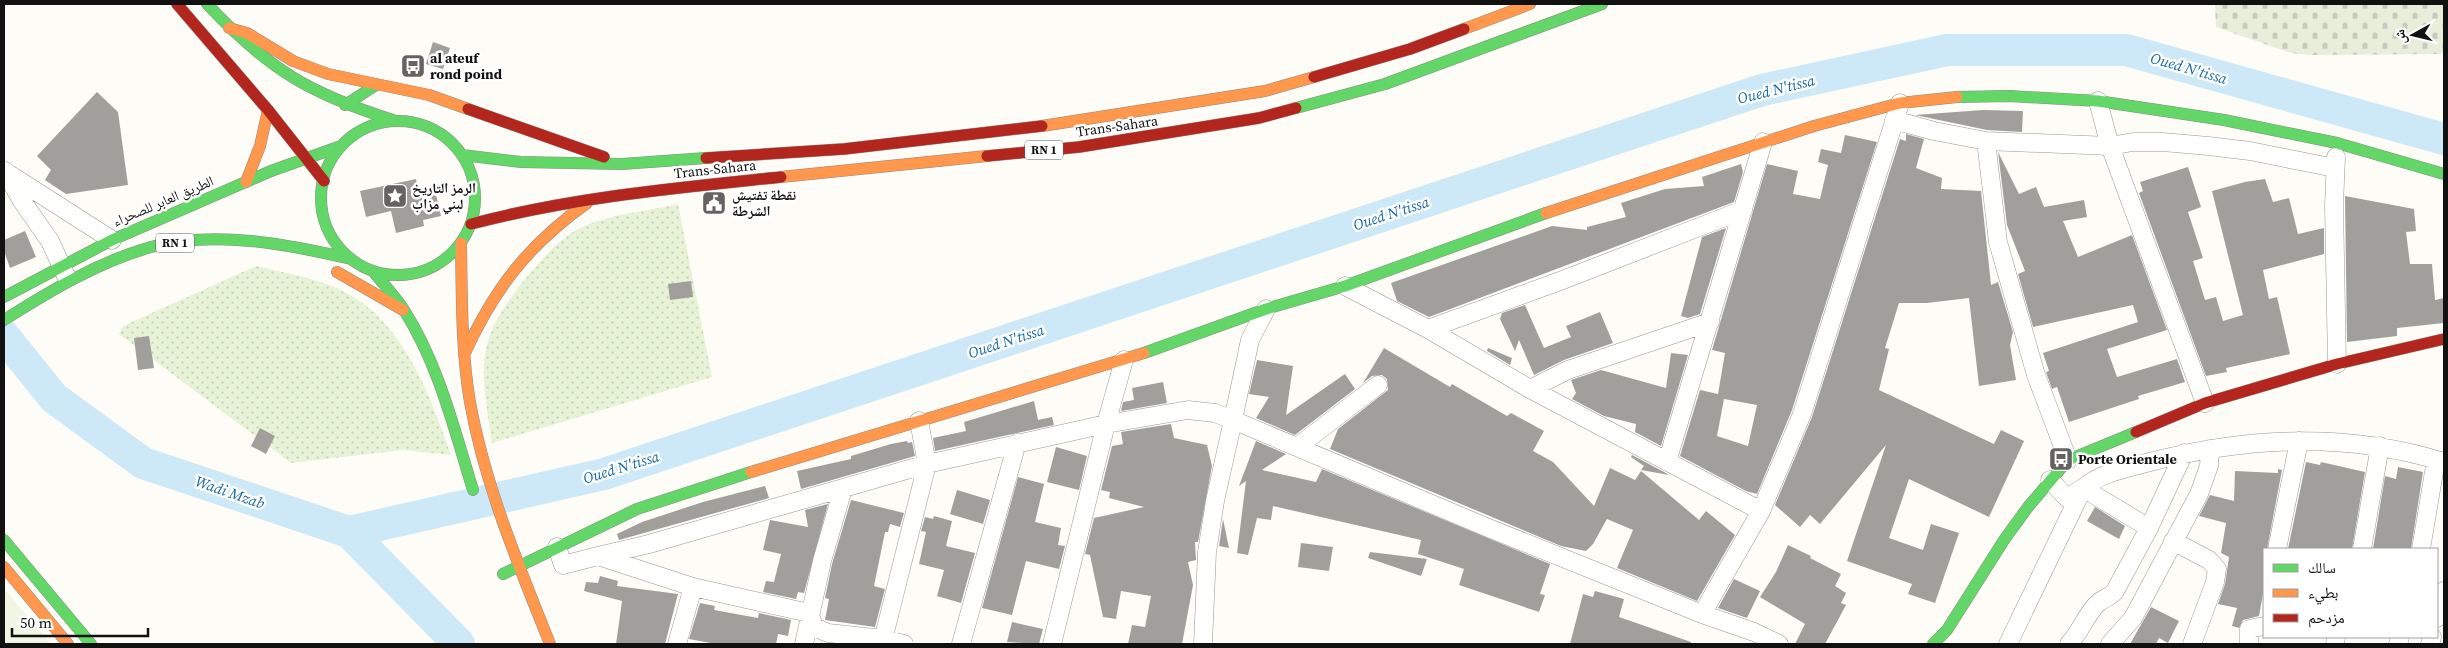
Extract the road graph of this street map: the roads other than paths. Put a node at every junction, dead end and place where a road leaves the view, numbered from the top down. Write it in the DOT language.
graph roads {
  1 [pos="177,4"];
  2 [pos="207,4"];
  3 [pos="1530,4"];
  4 [pos="1602,4"];
  5 [pos="229,28"];
  6 [pos="376,85"];
  7 [pos="2098,101"];
  8 [pos="1900,103"];
  9 [pos="346,105"];
  10 [pos="268,110"];
  11 [pos="1894,120"];
  12 [pos="396,121"];
  13 [pos="1986,141"];
  14 [pos="1763,142"];
  15 [pos="2336,143"];
  16 [pos="341,146"];
  17 [pos="2110,146"];
  18 [pos="462,155"];
  19 [pos="306,158"];
  20 [pos="622,164"];
  21 [pos="2335,168"];
  22 [pos="712,170"];
  23 [pos="4,171"];
  24 [pos="2444,174"];
  25 [pos="324,181"];
  26 [pos="246,182"];
  27 [pos="590,200"];
  28 [pos="1744,210"];
  29 [pos="471,224"];
  30 [pos="112,240"];
  31 [pos="461,243"];
  32 [pos="276,246"];
  33 [pos="351,259"];
  34 [pos="61,265"];
  35 [pos="373,271"];
  36 [pos="69,283"];
  37 [pos="1345,286"];
  38 [pos="4,296"];
  39 [pos="1266,309"];
  40 [pos="404,310"];
  41 [pos="8,317"];
  42 [pos="1710,322"];
  43 [pos="1428,329"];
  44 [pos="2444,339"];
  45 [pos="464,355"];
  46 [pos="1124,360"];
  47 [pos="2337,364"];
  48 [pos="1378,384"];
  49 [pos="1530,390"];
  50 [pos="2206,403"];
  51 [pos="1233,420"];
  52 [pos="919,421"];
  53 [pos="1106,424"];
  54 [pos="2299,440"];
  55 [pos="1017,443"];
  56 [pos="2380,446"];
  57 [pos="1297,447"];
  58 [pos="2210,449"];
  59 [pos="2184,453"];
  60 [pos="2068,460"];
  61 [pos="2440,461"];
  62 [pos="1667,462"];
  63 [pos="927,464"];
  64 [pos="2050,480"];
  65 [pos="843,488"];
  66 [pos="2083,488"];
  67 [pos="477,502"];
  68 [pos="1760,511"];
  69 [pos="2149,528"];
  70 [pos="4,540"];
  71 [pos="2173,541"];
  72 [pos="557,547"];
  73 [pos="2277,548"];
  74 [pos="2362,548"];
  75 [pos="2421,548"];
  76 [pos="598,556"];
  77 [pos="519,566"];
  78 [pos="4,567"];
  79 [pos="503,574"];
  80 [pos="694,587"];
  81 [pos="2444,591"];
  82 [pos="809,613"];
  83 [pos="1702,614"];
  84 [pos="2438,614"];
  85 [pos="2263,626"];
  86 [pos="1947,630"];
  87 [pos="882,642"];
  88 [pos="68,644"];
  89 [pos="91,644"];
  90 [pos="550,644"];
  91 [pos="678,644"];
  92 [pos="804,644"];
  93 [pos="904,644"];
  94 [pos="961,644"];
  95 [pos="1052,644"];
  96 [pos="1203,644"];
  97 [pos="1779,644"];
  98 [pos="1933,644"];
  99 [pos="1944,644"];
  100 [pos="2008,644"];
  101 [pos="2069,644"];
  102 [pos="2110,644"];
  103 [pos="2192,644"];
  104 [pos="2249,644"];
  1 -- 10 [label="main road"];
  2 -- 5 [label="main road"];
  3 -- 22 [label="main road, Trans-Sahara / RN 1"];
  4 -- 22 [label="main road, Trans-Sahara / RN 1"];
  5 -- 6 [label="main road"];
  5 -- 9 [label="main road"];
  6 -- 9 [label="main road"];
  6 -- 20 [label="main road"];
  7 -- 8 [label="main road"];
  7 -- 15 [label="main road"];
  7 -- 17 [label="street"];
  8 -- 11 [label="street"];
  8 -- 14 [label="main road"];
  9 -- 12 [label="main road"];
  10 -- 19 [label="main road"];
  10 -- 26 [label="main road"];
  11 -- 13 [label="street"];
  11 -- 68 [label="street"];
  12 -- 16 [label="main road"];
  12 -- 18 [label="main road"];
  13 -- 17 [label="street"];
  13 -- 60 [label="street"];
  14 -- 28 [label="street"];
  14 -- 37 [label="main road"];
  15 -- 21 [label="street"];
  15 -- 24 [label="main road"];
  16 -- 19 [label="main road, الطريق العابر للصحراء / RN 1"];
  16 -- 25 [label="main road"];
  17 -- 21 [label="street"];
  17 -- 50 [label="street"];
  18 -- 20 [label="main road, Trans-Sahara / RN 1"];
  18 -- 29 [label="main road"];
  19 -- 25 [label="main road"];
  19 -- 26 [label="main road, الطريق العابر للصحراء / RN 1"];
  20 -- 22 [label="main road, Trans-Sahara / RN 1"];
  21 -- 47 [label="street"];
  22 -- 27 [label="main road, Trans-Sahara / RN 1"];
  23 -- 30 [label="street"];
  23 -- 34 [label="street"];
  25 -- 33 [label="main road"];
  26 -- 30 [label="main road, الطريق العابر للصحراء / RN 1"];
  27 -- 29 [label="main road, Trans-Sahara / RN 1"];
  27 -- 45 [label="main road"];
  28 -- 42 [label="street"];
  28 -- 43 [label="street"];
  29 -- 31 [label="main road"];
  30 -- 34 [label="main road, الطريق العابر للصحراء / RN 1"];
  31 -- 35 [label="main road"];
  31 -- 45 [label="main road"];
  32 -- 33 [label="main road, RN 1"];
  32 -- 36 [label="main road, RN 1"];
  32 -- 40 [label="main road"];
  33 -- 35 [label="main road"];
  34 -- 36 [label="street"];
  34 -- 38 [label="main road, الطريق العابر للصحراء / RN 1"];
  35 -- 40 [label="main road"];
  36 -- 41 [label="main road, RN 1"];
  37 -- 39 [label="main road"];
  37 -- 43 [label="street"];
  39 -- 46 [label="main road"];
  39 -- 51 [label="street"];
  40 -- 67 [label="main road"];
  42 -- 49 [label="street"];
  42 -- 62 [label="street"];
  43 -- 49 [label="street"];
  44 -- 47 [label="main road"];
  45 -- 77 [label="main road"];
  46 -- 52 [label="main road"];
  46 -- 53 [label="street"];
  47 -- 50 [label="main road"];
  48 -- 57 [label="street"];
  49 -- 62 [label="street"];
  50 -- 60 [label="main road"];
  51 -- 53 [label="street"];
  51 -- 57 [label="street"];
  51 -- 96 [label="street"];
  52 -- 63 [label="street"];
  52 -- 72 [label="main road"];
  53 -- 55 [label="street"];
  53 -- 95 [label="street"];
  54 -- 56 [label="street"];
  54 -- 58 [label="street"];
  54 -- 73 [label="street"];
  55 -- 63 [label="street"];
  55 -- 94 [label="street"];
  56 -- 61 [label="street"];
  56 -- 74 [label="street"];
  57 -- 83 [label="street"];
  58 -- 59 [label="street"];
  58 -- 71 [label="street"];
  59 -- 66 [label="street"];
  59 -- 69 [label="street"];
  60 -- 64 [label="main road"];
  61 -- 75 [label="street"];
  62 -- 68 [label="street"];
  63 -- 65 [label="street"];
  63 -- 87 [label="street"];
  64 -- 66 [label="street"];
  64 -- 86 [label="main road"];
  65 -- 76 [label="street"];
  65 -- 82 [label="street"];
  66 -- 69 [label="street"];
  66 -- 100 [label="street"];
  68 -- 83 [label="street"];
  69 -- 101 [label="street"];
  70 -- 89 [label="main road"];
  71 -- 102 [label="street"];
  71 -- 103 [label="street"];
  72 -- 76 [label="street"];
  72 -- 77 [label="main road"];
  76 -- 80 [label="street"];
  77 -- 79 [label="main road"];
  77 -- 90 [label="main road"];
  78 -- 88 [label="main road"];
  80 -- 82 [label="street"];
  80 -- 91 [label="street"];
  81 -- 84 [label="street"];
  82 -- 87 [label="street"];
  82 -- 92 [label="street"];
  83 -- 97 [label="street"];
  85 -- 104 [label="street"];
  86 -- 98 [label="main road"];
  86 -- 99 [label="main road"];
  87 -- 93 [label="street"];
}
